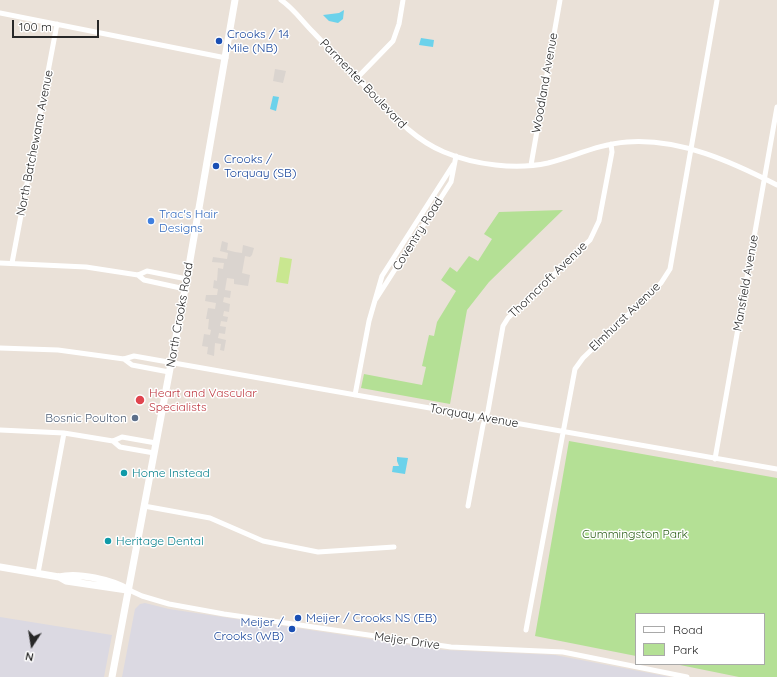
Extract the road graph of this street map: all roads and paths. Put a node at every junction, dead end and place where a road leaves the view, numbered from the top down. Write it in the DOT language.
graph roads {
  1 [pos="236,0"];
  2 [pos="281,0"];
  3 [pos="403,0"];
  4 [pos="560,0"];
  5 [pos="717,0"];
  6 [pos="0,13"];
  7 [pos="57,24"];
  8 [pos="226,58"];
  9 [pos="357,78"];
  10 [pos="777,107"];
  11 [pos="611,144"];
  12 [pos="691,150"];
  13 [pos="456,156"];
  14 [pos="453,165"];
  15 [pos="531,165"];
  16 [pos="764,179"];
  17 [pos="777,185"];
  18 [pos="0,263"];
  19 [pos="12,263"];
  20 [pos="138,275"];
  21 [pos="187,279"];
  22 [pos="185,289"];
  23 [pos="375,300"];
  24 [pos="0,348"];
  25 [pos="124,359"];
  26 [pos="171,362"];
  27 [pos="169,372"];
  28 [pos="355,395"];
  29 [pos="486,418"];
  30 [pos="0,430"];
  31 [pos="562,432"];
  32 [pos="64,434"];
  33 [pos="113,441"];
  34 [pos="156,443"];
  35 [pos="154,453"];
  36 [pos="715,459"];
  37 [pos="777,469"];
  38 [pos="144,506"];
  39 [pos="468,506"];
  40 [pos="394,546"];
  41 [pos="0,567"];
  42 [pos="38,573"];
  43 [pos="129,590"];
  44 [pos="526,630"];
  45 [pos="112,677"];
  46 [pos="687,677"];
  1 -- 8 [label="main road, North Crooks Road"];
  2 -- 9 [label="street, Parmenter Boulevard"];
  3 -- 9 [label="street"];
  4 -- 15 [label="street, Woodland Avenue"];
  5 -- 12 [label="street, Elmhurst Avenue"];
  6 -- 7 [label="street"];
  7 -- 8 [label="street"];
  7 -- 19 [label="street, North Batchewana Avenue"];
  8 -- 21 [label="main road, North Crooks Road"];
  9 -- 13 [label="street, Parmenter Boulevard"];
  10 -- 16 [label="street, Mansfield Avenue"];
  11 -- 12 [label="street, Parmenter Boulevard"];
  11 -- 15 [label="street, Parmenter Boulevard"];
  11 -- 29 [label="street, Thorncroft Avenue"];
  12 -- 16 [label="street, Parmenter Boulevard"];
  12 -- 31 [label="street, Elmhurst Avenue"];
  13 -- 14 [label="street, Coventry Road"];
  13 -- 15 [label="street, Parmenter Boulevard"];
  14 -- 23 [label="street, Coventry Road"];
  14 -- 23 [label="street, Coventry Road"];
  16 -- 17 [label="street, Parmenter Boulevard"];
  16 -- 36 [label="street, Mansfield Avenue"];
  18 -- 19 [label="street"];
  19 -- 20 [label="street"];
  20 -- 21 [label="street"];
  20 -- 22 [label="street"];
  21 -- 22 [label="main road, North Crooks Road"];
  22 -- 26 [label="main road, North Crooks Road"];
  23 -- 28 [label="street, Coventry Road"];
  24 -- 25 [label="street"];
  25 -- 26 [label="street, Torquay Avenue"];
  25 -- 27 [label="street"];
  26 -- 27 [label="main road, North Crooks Road"];
  26 -- 28 [label="street, Torquay Avenue"];
  27 -- 34 [label="main road, North Crooks Road"];
  28 -- 29 [label="street, Torquay Avenue"];
  29 -- 31 [label="street, Torquay Avenue"];
  29 -- 39 [label="street, Thorncroft Avenue"];
  30 -- 32 [label="street"];
  31 -- 36 [label="street, Torquay Avenue"];
  31 -- 44 [label="street, Elmhurst Avenue"];
  32 -- 33 [label="street"];
  32 -- 42 [label="street"];
  33 -- 34 [label="street"];
  33 -- 35 [label="street"];
  34 -- 35 [label="main road, North Crooks Road"];
  35 -- 38 [label="main road, North Crooks Road"];
  36 -- 37 [label="street, Torquay Avenue"];
  38 -- 40 [label="street"];
  38 -- 43 [label="main road, North Crooks Road"];
  41 -- 42 [label="main road"];
  42 -- 43 [label="main road"];
  43 -- 45 [label="main road, North Crooks Road"];
  43 -- 46 [label="street, Meijer Drive"];
}
